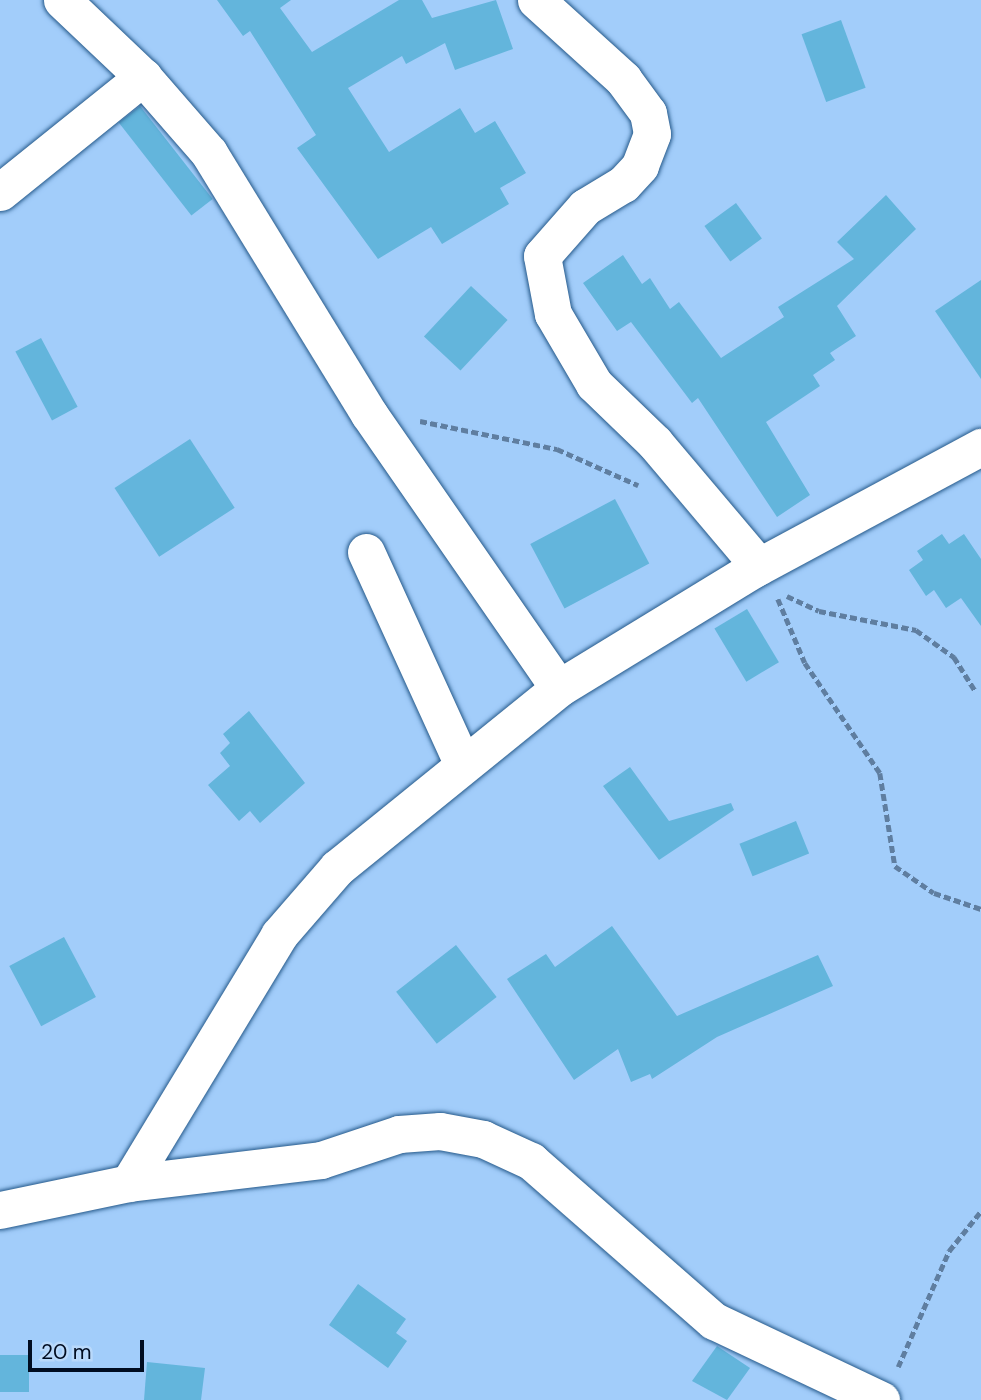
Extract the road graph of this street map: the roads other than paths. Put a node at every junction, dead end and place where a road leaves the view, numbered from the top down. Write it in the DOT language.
graph roads {
  1 [pos="62,0"];
  2 [pos="536,0"];
  3 [pos="143,77"];
  4 [pos="0,192"];
  5 [pos="981,447"];
  6 [pos="366,552"];
  7 [pos="762,573"];
  8 [pos="559,688"];
  9 [pos="462,763"];
  10 [pos="128,1183"];
  11 [pos="0,1210"];
  12 [pos="887,1388"];
  1 -- 3 [label="street"];
  2 -- 7 [label="street"];
  3 -- 4 [label="street"];
  3 -- 8 [label="street"];
  5 -- 7 [label="street"];
  6 -- 9 [label="street"];
  7 -- 8 [label="street"];
  8 -- 9 [label="street"];
  9 -- 10 [label="street"];
  10 -- 11 [label="street"];
  10 -- 12 [label="street"];
}
